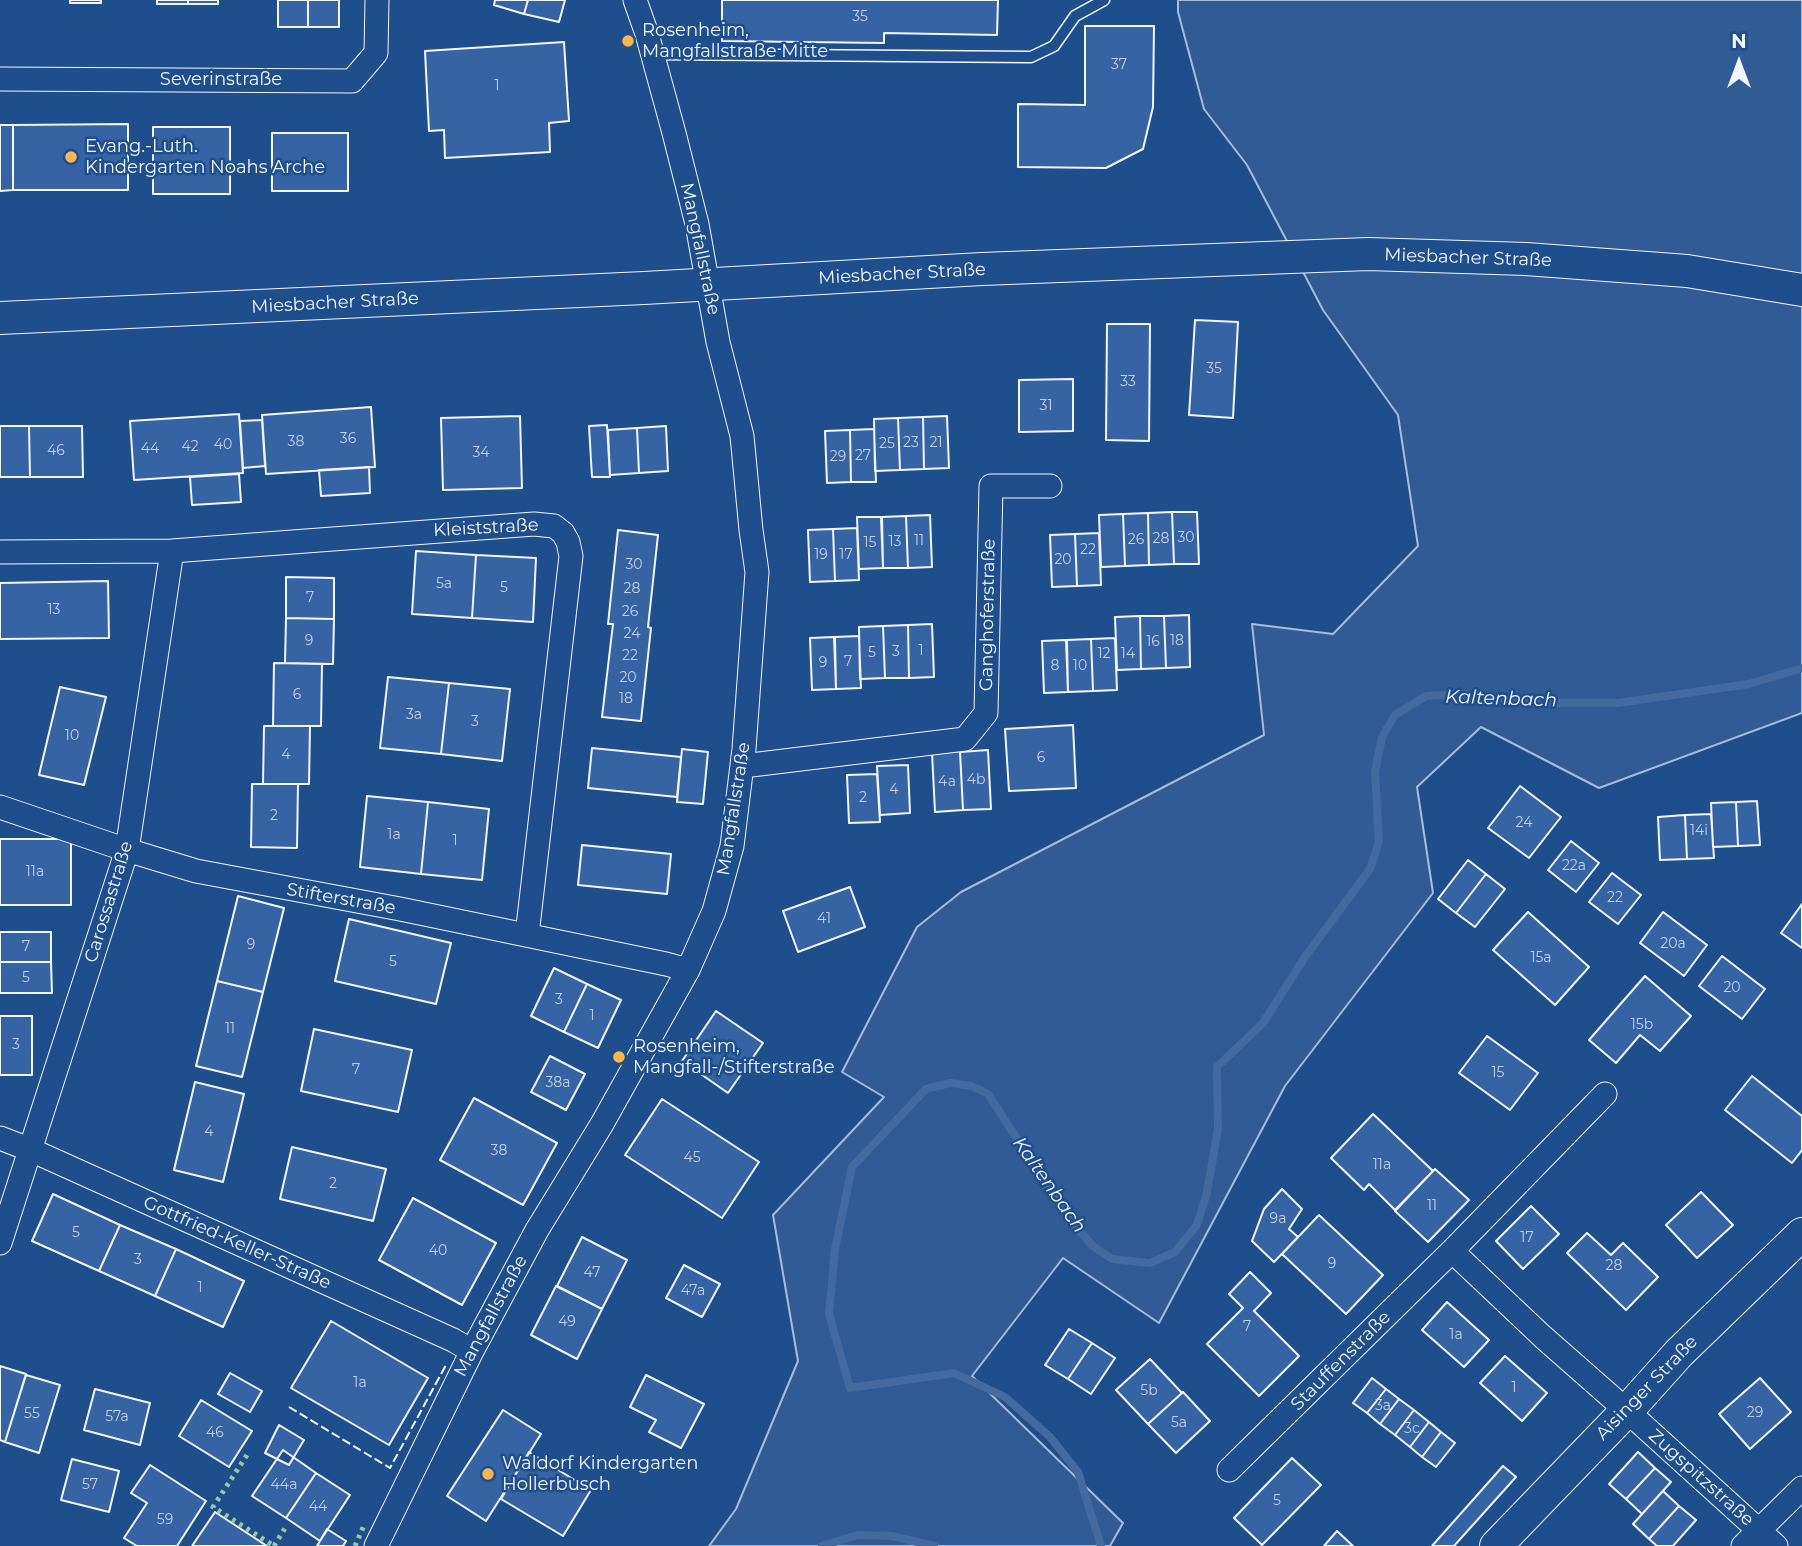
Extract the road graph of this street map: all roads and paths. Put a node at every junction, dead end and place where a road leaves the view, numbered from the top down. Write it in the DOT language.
graph roads {
  1 [pos="377,0"];
  2 [pos="635,0"];
  3 [pos="1104,0"];
  4 [pos="653,54"];
  5 [pos="0,79"];
  6 [pos="709,284"];
  7 [pos="1802,290"];
  8 [pos="0,318"];
  9 [pos="1050,486"];
  10 [pos="172,551"];
  11 [pos="0,552"];
  12 [pos="743,766"];
  13 [pos="0,807"];
  14 [pos="127,850"];
  15 [pos="527,936"];
  16 [pos="688,970"];
  17 [pos="1605,1094"];
  18 [pos="0,1138"];
  19 [pos="31,1150"];
  20 [pos="1802,1234"];
  21 [pos="0,1243"];
  22 [pos="1452,1251"];
  23 [pos="472,1351"];
  24 [pos="1626,1410"];
  25 [pos="1230,1470"];
  26 [pos="1802,1488"];
  27 [pos="1751,1538"];
  28 [pos="376,1546"];
  29 [pos="1496,1546"];
  30 [pos="1776,1546"];
  1 -- 5 [label="street, Severinstraße"];
  2 -- 4 [label="street, Mangfallstraße"];
  3 -- 4 [label="lane"];
  4 -- 6 [label="street, Mangfallstraße"];
  6 -- 7 [label="main road, Miesbacher Straße"];
  6 -- 8 [label="main road, Miesbacher Straße"];
  6 -- 12 [label="street, Mangfallstraße"];
  9 -- 12 [label="street, Ganghoferstraße"];
  10 -- 11 [label="street, Kleiststraße"];
  10 -- 14 [label="street, Carossastraße"];
  10 -- 15 [label="street, Kleiststraße"];
  12 -- 16 [label="street, Mangfallstraße"];
  13 -- 14 [label="street, Stifterstraße"];
  14 -- 15 [label="street, Stifterstraße"];
  14 -- 19 [label="street, Carossastraße"];
  15 -- 16 [label="street, Stifterstraße"];
  16 -- 23 [label="street, Mangfallstraße"];
  17 -- 22 [label="street, Stauffenstraße"];
  18 -- 19 [label="street, Gottfried-Keller-Straße"];
  19 -- 21 [label="street, Carossastraße"];
  19 -- 23 [label="street, Gottfried-Keller-Straße"];
  20 -- 24 [label="main road, Aisinger Straße"];
  22 -- 24 [label="street"];
  22 -- 25 [label="street, Stauffenstraße"];
  23 -- 28 [label="street, Mangfallstraße"];
  24 -- 27 [label="street, Zugspitzstraße"];
  24 -- 29 [label="main road, Aisinger Straße"];
  26 -- 27 [label="street"];
  27 -- 30 [label="street, Zugspitzstraße"];
}
